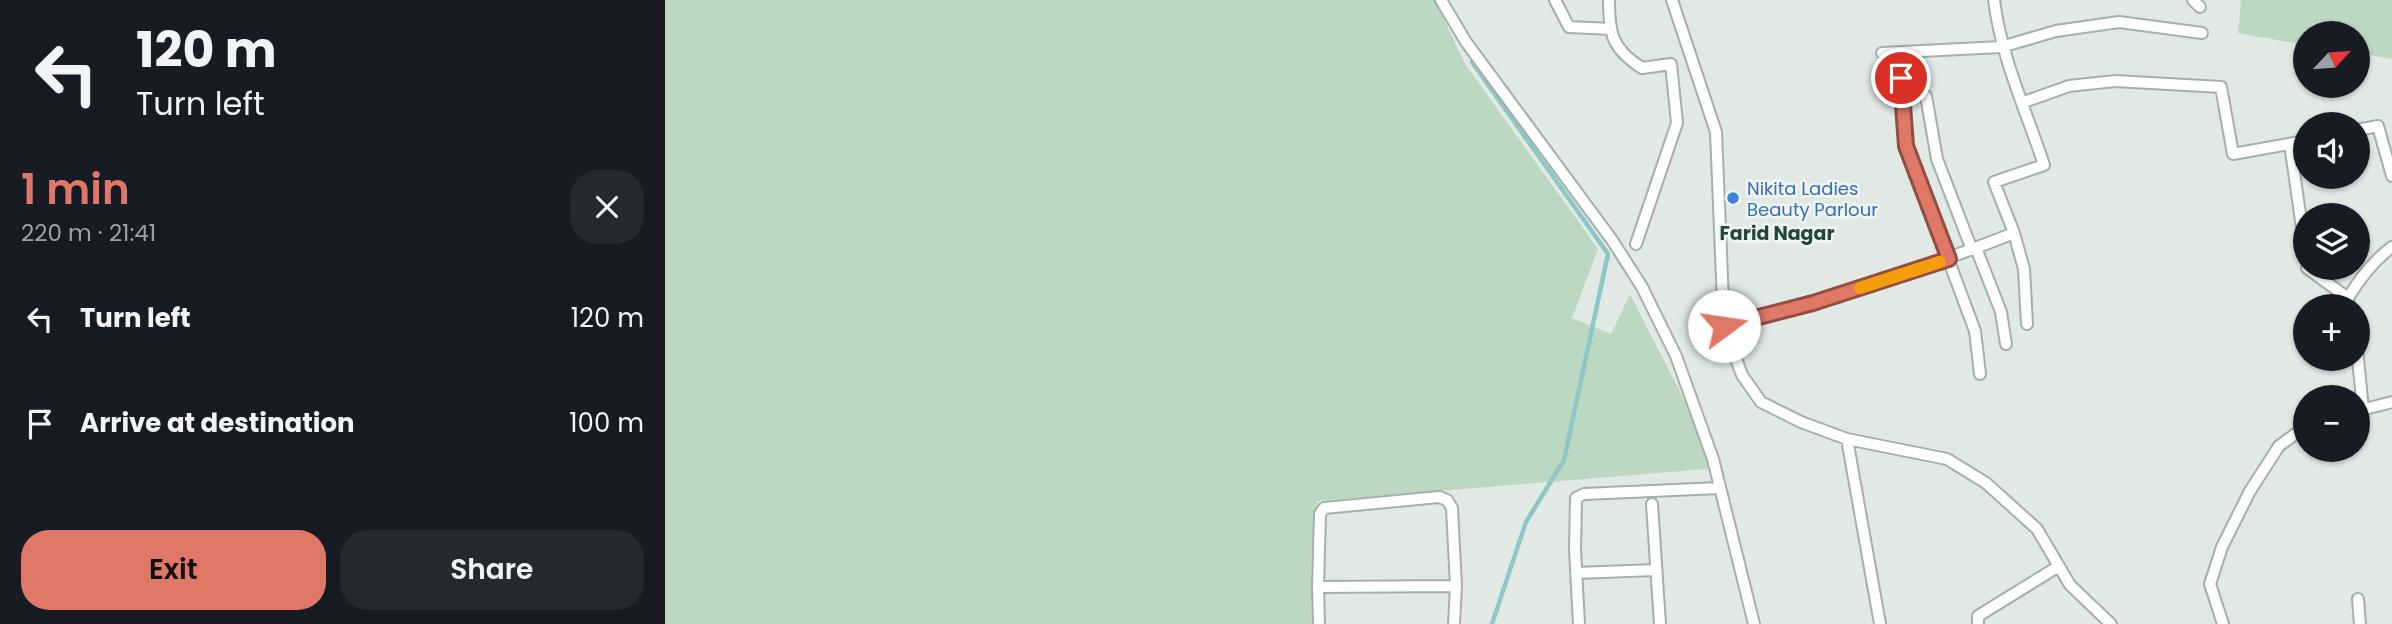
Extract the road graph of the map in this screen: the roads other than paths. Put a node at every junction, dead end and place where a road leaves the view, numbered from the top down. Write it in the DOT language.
graph roads {
  1 [pos="1441,0"];
  2 [pos="1555,0"];
  3 [pos="1609,0"];
  4 [pos="1672,0"];
  5 [pos="1994,0"];
  6 [pos="1611,30"];
  7 [pos="2202,33"];
  8 [pos="2001,47"];
  9 [pos="1882,52"];
  10 [pos="1901,78"];
  11 [pos="1926,96"];
  12 [pos="2024,102"];
  13 [pos="2370,128"];
  14 [pos="2293,143"];
  15 [pos="2290,144"];
  16 [pos="2392,176"];
  17 [pos="2298,203"];
  18 [pos="2014,233"];
  19 [pos="1636,244"];
  20 [pos="2392,247"];
  21 [pos="1974,249"];
  22 [pos="1949,259"];
  23 [pos="2322,280"];
  24 [pos="2339,294"];
  25 [pos="2354,294"];
  26 [pos="2027,324"];
  27 [pos="1724,326"];
  28 [pos="2006,344"];
  29 [pos="1980,374"];
  30 [pos="2392,402"];
  31 [pos="2370,408"];
  32 [pos="2293,435"];
  33 [pos="1847,439"];
  34 [pos="1720,488"];
  35 [pos="1652,504"];
  36 [pos="2059,566"];
  37 [pos="1655,570"];
  38 [pos="1576,573"];
  39 [pos="1456,586"];
  40 [pos="1318,587"];
  41 [pos="2358,599"];
  42 [pos="1319,624"];
  43 [pos="1454,624"];
  44 [pos="1579,624"];
  45 [pos="1660,624"];
  46 [pos="1754,624"];
  47 [pos="1880,624"];
  48 [pos="1977,624"];
  49 [pos="2111,624"];
  50 [pos="2223,624"];
  51 [pos="2360,624"];
  1 -- 34 [label="street"];
  2 -- 6 [label="street"];
  3 -- 6 [label="street"];
  4 -- 27 [label="street"];
  5 -- 8 [label="street"];
  6 -- 19 [label="street"];
  7 -- 8 [label="street"];
  8 -- 9 [label="street"];
  8 -- 12 [label="street"];
  10 -- 22 [label="street"];
  11 -- 21 [label="street"];
  12 -- 15 [label="street"];
  12 -- 18 [label="street"];
  13 -- 16 [label="street"];
  14 -- 15 [label="street"];
  15 -- 17 [label="street"];
  18 -- 21 [label="street"];
  18 -- 26 [label="street"];
  20 -- 25 [label="street"];
  21 -- 22 [label="street"];
  21 -- 28 [label="street"];
  22 -- 27 [label="street"];
  22 -- 29 [label="street"];
  23 -- 24 [label="street"];
  27 -- 33 [label="street"];
  30 -- 31 [label="street"];
  32 -- 50 [label="street"];
  33 -- 36 [label="street"];
  33 -- 47 [label="street"];
  34 -- 38 [label="street"];
  34 -- 46 [label="street"];
  35 -- 37 [label="street"];
  36 -- 48 [label="street"];
  36 -- 49 [label="street"];
  37 -- 38 [label="street"];
  37 -- 45 [label="street"];
  38 -- 44 [label="street"];
  39 -- 40 [label="street"];
  39 -- 40 [label="street"];
  39 -- 43 [label="street"];
  40 -- 42 [label="street"];
  41 -- 51 [label="street"];
}
